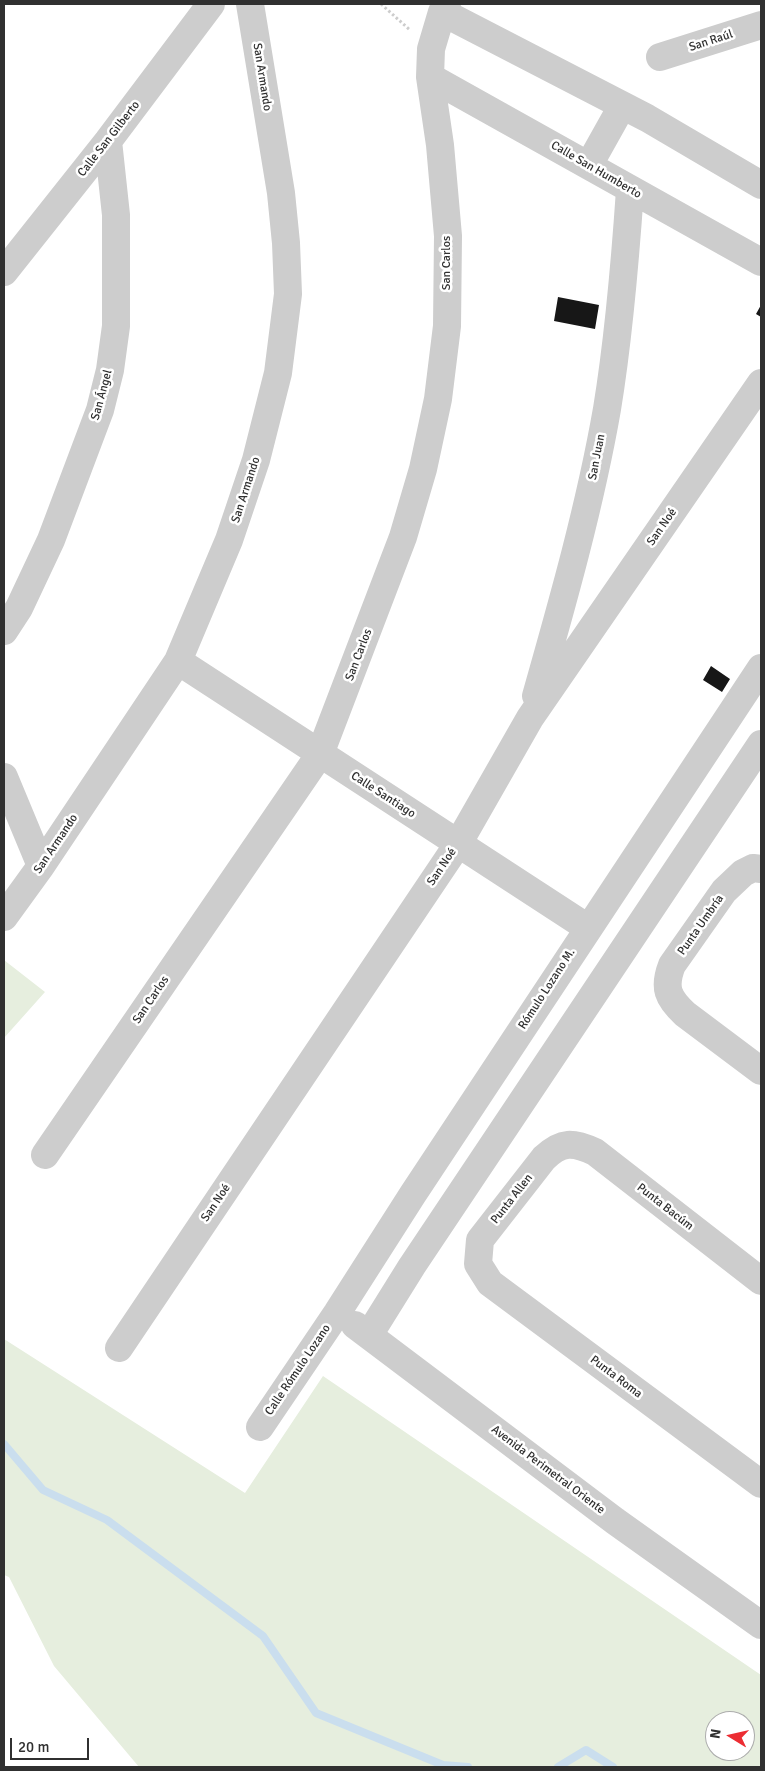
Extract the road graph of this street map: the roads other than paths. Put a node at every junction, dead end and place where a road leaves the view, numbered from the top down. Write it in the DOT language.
graph roads {
  1 [pos="211,4"];
  2 [pos="250,4"];
  3 [pos="444,8"];
  4 [pos="761,25"];
  5 [pos="660,57"];
  6 [pos="430,77"];
  7 [pos="622,106"];
  8 [pos="108,141"];
  9 [pos="589,165"];
  10 [pos="761,185"];
  11 [pos="630,190"];
  12 [pos="761,262"];
  13 [pos="4,272"];
  14 [pos="761,383"];
  15 [pos="4,631"];
  16 [pos="178,661"];
  17 [pos="761,668"];
  18 [pos="530,718"];
  19 [pos="761,744"];
  20 [pos="320,754"];
  21 [pos="4,777"];
  22 [pos="458,844"];
  23 [pos="42,866"];
  24 [pos="757,869"];
  25 [pos="4,916"];
  26 [pos="588,928"];
  27 [pos="761,1071"];
  28 [pos="564,1145"];
  29 [pos="45,1155"];
  30 [pos="478,1264"];
  31 [pos="757,1269"];
  32 [pos="337,1313"];
  33 [pos="369,1335"];
  34 [pos="119,1348"];
  35 [pos="260,1427"];
  36 [pos="761,1484"];
  37 [pos="761,1625"];
  1 -- 8 [label="street, Calle San Gilberto"];
  2 -- 16 [label="street, San Armando"];
  3 -- 6 [label="street, San Carlos"];
  3 -- 7 [label="street"];
  4 -- 5 [label="street, San Raúl"];
  6 -- 9 [label="street, Calle San Humberto"];
  6 -- 20 [label="street, San Carlos"];
  7 -- 9 [label="street"];
  7 -- 10 [label="street"];
  8 -- 13 [label="street, Calle San Gilberto"];
  8 -- 15 [label="street, San Ángel"];
  9 -- 11 [label="street, Calle San Humberto"];
  11 -- 12 [label="street, Calle San Humberto"];
  11 -- 18 [label="street, San Juan"];
  14 -- 18 [label="street, San Noé"];
  16 -- 20 [label="street, Calle Santiago"];
  16 -- 23 [label="street, San Armando"];
  17 -- 26 [label="street, Rómulo Lozano M."];
  18 -- 22 [label="street, San Noé"];
  19 -- 33 [label="street"];
  20 -- 22 [label="street, Calle Santiago"];
  20 -- 29 [label="street, San Carlos"];
  21 -- 23 [label="street"];
  22 -- 26 [label="street, Calle Santiago"];
  22 -- 34 [label="street, San Noé"];
  23 -- 25 [label="street, San Armando"];
  24 -- 27 [label="street, Punta Umbría"];
  26 -- 32 [label="street, Rómulo Lozano M."];
  28 -- 30 [label="street, Punta Allen"];
  28 -- 31 [label="street, Punta Bacúm"];
  30 -- 36 [label="street, Punta Roma"];
  32 -- 33 [label="street, Avenida Perimetral Oriente"];
  32 -- 35 [label="street, Calle Rómulo Lozano"];
  33 -- 37 [label="street, Avenida Perimetral Oriente"];
}
